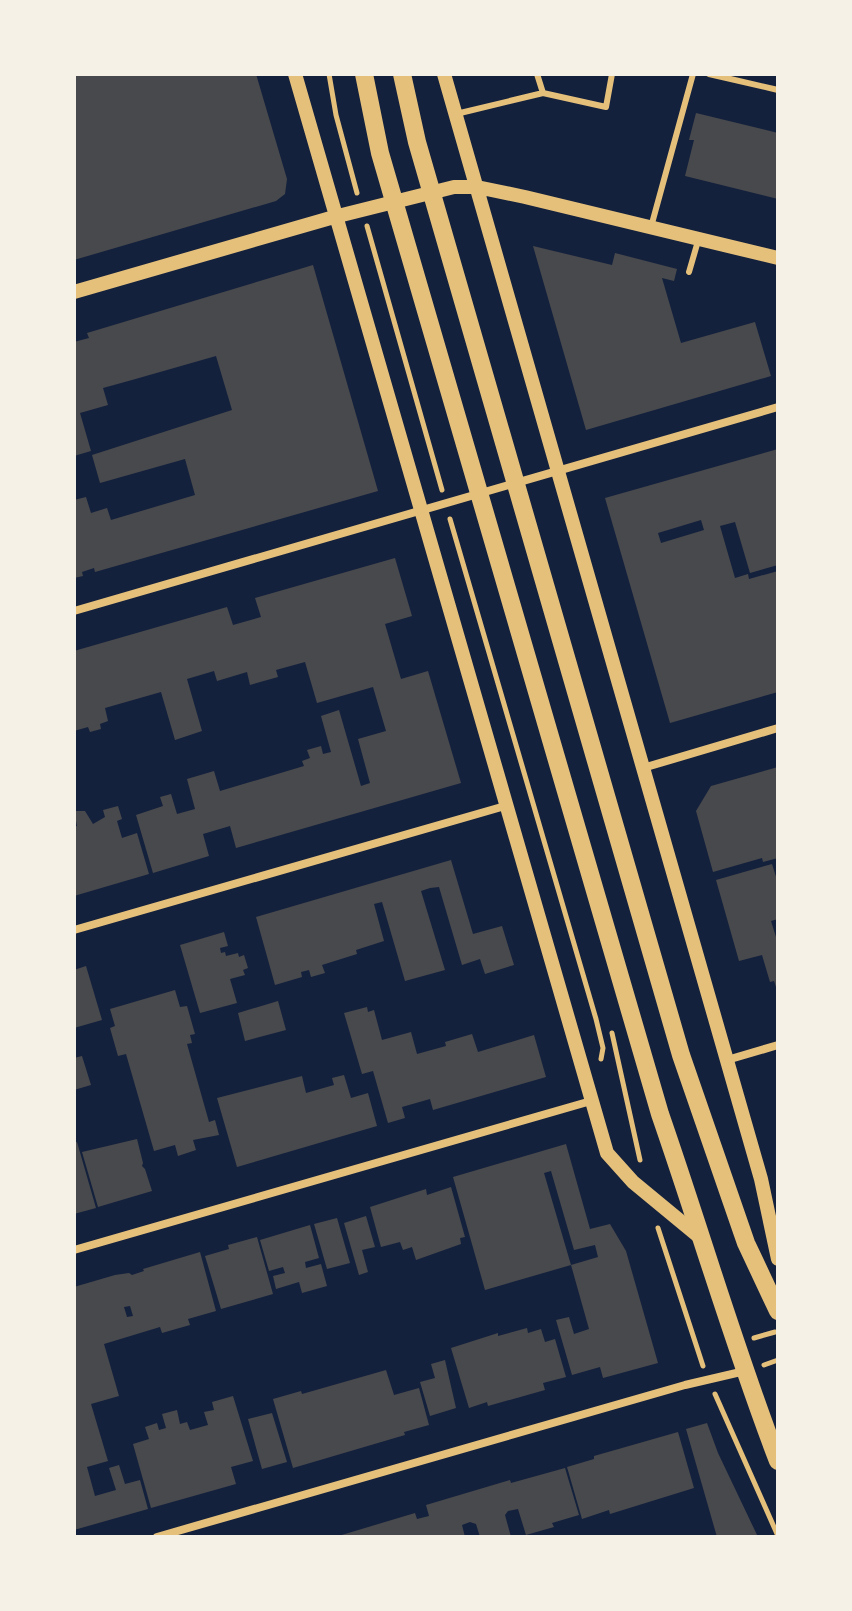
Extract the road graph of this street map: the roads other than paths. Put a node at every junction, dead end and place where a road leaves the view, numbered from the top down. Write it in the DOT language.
graph roads {
  1 [pos="295,74"];
  2 [pos="364,74"];
  3 [pos="402,74"];
  4 [pos="444,74"];
  5 [pos="537,74"];
  6 [pos="612,74"];
  7 [pos="693,74"];
  8 [pos="709,74"];
  9 [pos="778,90"];
  10 [pos="543,93"];
  11 [pos="456,114"];
  12 [pos="477,187"];
  13 [pos="334,217"];
  14 [pos="651,227"];
  15 [pos="699,238"];
  16 [pos="778,258"];
  17 [pos="689,272"];
  18 [pos="74,292"];
  19 [pos="778,407"];
  20 [pos="559,471"];
  21 [pos="420,511"];
  22 [pos="74,611"];
  23 [pos="778,728"];
  24 [pos="643,768"];
  25 [pos="505,806"];
  26 [pos="74,930"];
  27 [pos="778,1045"];
  28 [pos="727,1060"];
  29 [pos="591,1101"];
  30 [pos="703,1240"];
  31 [pos="74,1250"];
  32 [pos="778,1259"];
  33 [pos="778,1311"];
  34 [pos="745,1371"];
  35 [pos="778,1461"];
  36 [pos="157,1537"];
  1 -- 13 [label="street"];
  2 -- 30 [label="main road"];
  3 -- 33 [label="main road"];
  4 -- 11 [label="street"];
  5 -- 10 [label="lane"];
  6 -- 10 [label="lane"];
  7 -- 14 [label="lane"];
  8 -- 9 [label="lane"];
  10 -- 11 [label="lane"];
  11 -- 12 [label="street"];
  12 -- 13 [label="street"];
  12 -- 14 [label="street"];
  12 -- 20 [label="street"];
  13 -- 18 [label="street"];
  13 -- 21 [label="street"];
  14 -- 15 [label="street"];
  15 -- 16 [label="street"];
  15 -- 17 [label="lane"];
  19 -- 20 [label="street"];
  20 -- 21 [label="street"];
  20 -- 24 [label="street"];
  21 -- 22 [label="street"];
  21 -- 25 [label="street"];
  23 -- 24 [label="street"];
  24 -- 28 [label="street"];
  25 -- 26 [label="street"];
  25 -- 29 [label="street"];
  27 -- 28 [label="street"];
  28 -- 32 [label="street"];
  29 -- 30 [label="street"];
  29 -- 31 [label="street"];
  30 -- 34 [label="main road"];
  34 -- 35 [label="main road"];
  34 -- 36 [label="street"];
}
